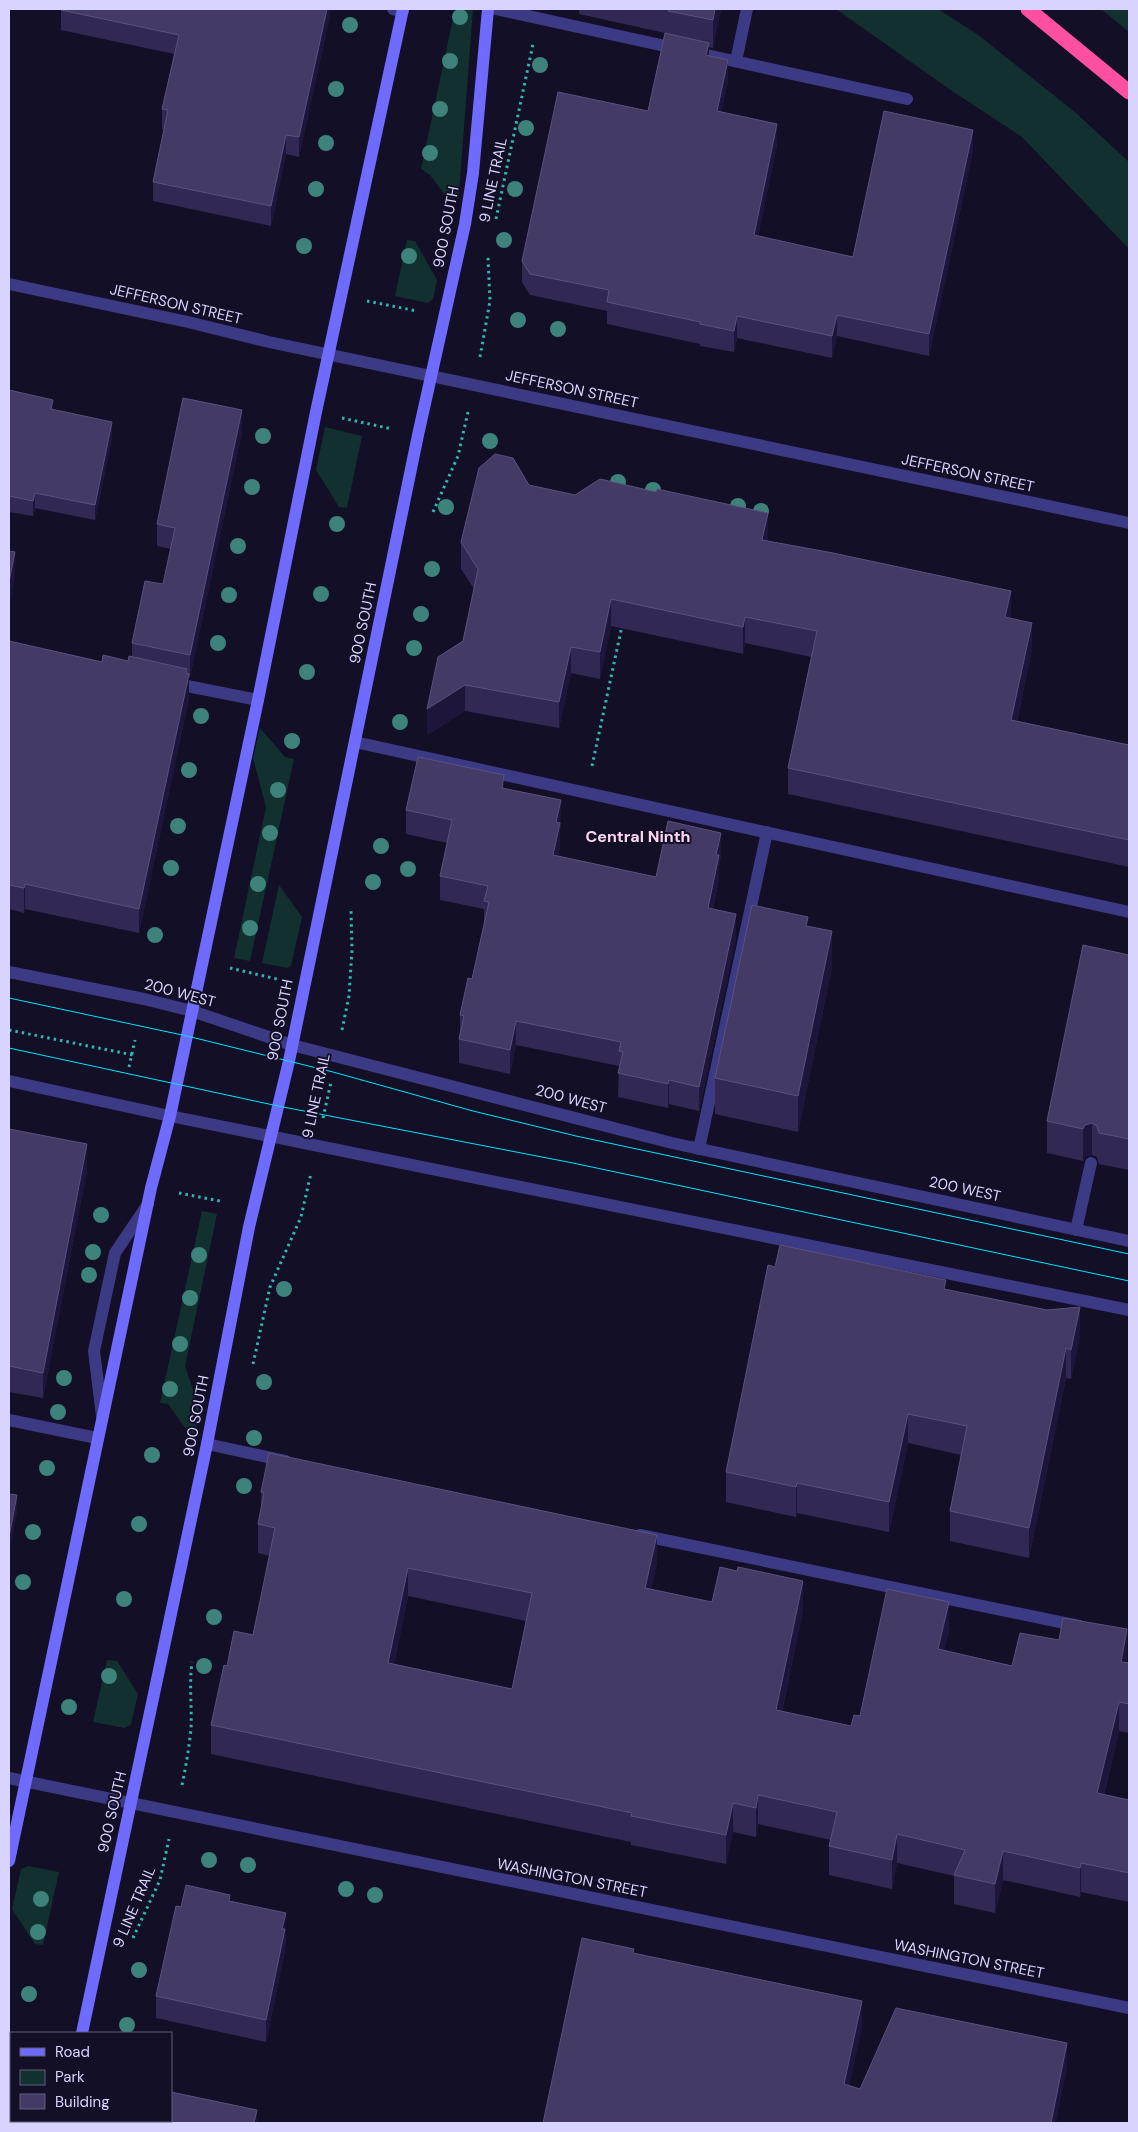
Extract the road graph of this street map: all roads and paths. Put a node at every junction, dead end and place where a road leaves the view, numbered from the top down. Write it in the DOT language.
graph roads {
  1 [pos="399,9"];
  2 [pos="488,9"];
  3 [pos="496,9"];
  4 [pos="747,9"];
  5 [pos="1028,9"];
  6 [pos="538,18"];
  7 [pos="736,61"];
  8 [pos="1129,92"];
  9 [pos="907,99"];
  10 [pos="496,221"];
  11 [pos="490,249"];
  12 [pos="9,284"];
  13 [pos="363,300"];
  14 [pos="422,312"];
  15 [pos="328,354"];
  16 [pos="480,356"];
  17 [pos="432,375"];
  18 [pos="338,417"];
  19 [pos="396,430"];
  20 [pos="1129,523"];
  21 [pos="623,617"];
  22 [pos="163,681"];
  23 [pos="258,700"];
  24 [pos="354,742"];
  25 [pos="587,793"];
  26 [pos="767,832"];
  27 [pos="1129,912"];
  28 [pos="230,968"];
  29 [pos="9,972"];
  30 [pos="280,980"];
  31 [pos="192,1011"];
  32 [pos="9,1030"];
  33 [pos="135,1040"];
  34 [pos="292,1045"];
  35 [pos="133,1055"];
  36 [pos="337,1055"];
  37 [pos="130,1067"];
  38 [pos="9,1081"];
  39 [pos="170,1116"];
  40 [pos="272,1136"];
  41 [pos="318,1146"];
  42 [pos="699,1149"];
  43 [pos="1091,1163"];
  44 [pos="173,1192"];
  45 [pos="220,1200"];
  46 [pos="148,1204"];
  47 [pos="1076,1230"];
  48 [pos="1129,1241"];
  49 [pos="1129,1310"];
  50 [pos="102,1416"];
  51 [pos="9,1420"];
  52 [pos="97,1438"];
  53 [pos="207,1444"];
  54 [pos="303,1465"];
  55 [pos="624,1531"];
  56 [pos="1090,1628"];
  57 [pos="9,1778"];
  58 [pos="26,1782"];
  59 [pos="131,1804"];
  60 [pos="167,1848"];
  61 [pos="9,1861"];
  62 [pos="130,1944"];
  63 [pos="1129,2008"];
  64 [pos="82,2032"];
  1 -- 15 [label="street"];
  2 -- 17 [label="street, 900 SOUTH"];
  3 -- 6 [label="street"];
  4 -- 7 [label="street"];
  5 -- 8 [label="highway"];
  6 -- 7 [label="street"];
  6 -- 10 [label="path, 9 LINE TRAIL"];
  7 -- 9 [label="street"];
  11 -- 16 [label="path"];
  12 -- 15 [label="street, JEFFERSON STREET"];
  13 -- 14 [label="path"];
  15 -- 17 [label="street, JEFFERSON STREET"];
  15 -- 23 [label="street"];
  17 -- 20 [label="street, JEFFERSON STREET"];
  17 -- 24 [label="street, 900 SOUTH"];
  18 -- 19 [label="path"];
  21 -- 25 [label="path"];
  22 -- 23 [label="street"];
  23 -- 31 [label="street"];
  24 -- 25 [label="street"];
  24 -- 34 [label="street, 900 SOUTH"];
  25 -- 26 [label="street"];
  26 -- 27 [label="street"];
  26 -- 42 [label="street"];
  28 -- 30 [label="path"];
  29 -- 31 [label="street, 200 WEST"];
  31 -- 34 [label="street, 200 WEST"];
  31 -- 39 [label="street"];
  32 -- 35 [label="path"];
  33 -- 35 [label="path"];
  34 -- 36 [label="street, 200 WEST"];
  34 -- 40 [label="street, 900 SOUTH"];
  35 -- 37 [label="path"];
  36 -- 41 [label="path, 9 LINE TRAIL"];
  36 -- 42 [label="street, 200 WEST"];
  38 -- 39 [label="street"];
  39 -- 40 [label="street"];
  39 -- 46 [label="street"];
  40 -- 41 [label="street"];
  40 -- 53 [label="street, 900 SOUTH"];
  41 -- 49 [label="street"];
  42 -- 47 [label="street, 200 WEST"];
  43 -- 47 [label="street"];
  44 -- 45 [label="path"];
  46 -- 50 [label="street"];
  46 -- 50 [label="street"];
  47 -- 48 [label="street, 200 WEST"];
  50 -- 52 [label="street"];
  51 -- 52 [label="street"];
  52 -- 58 [label="street"];
  53 -- 54 [label="street"];
  53 -- 59 [label="street, 900 SOUTH"];
  55 -- 56 [label="street"];
  57 -- 58 [label="street, WASHINGTON STREET"];
  58 -- 59 [label="street, WASHINGTON STREET"];
  58 -- 61 [label="street"];
  59 -- 63 [label="street, WASHINGTON STREET"];
  59 -- 64 [label="street, 900 SOUTH"];
  60 -- 62 [label="path, 9 LINE TRAIL"];
}
